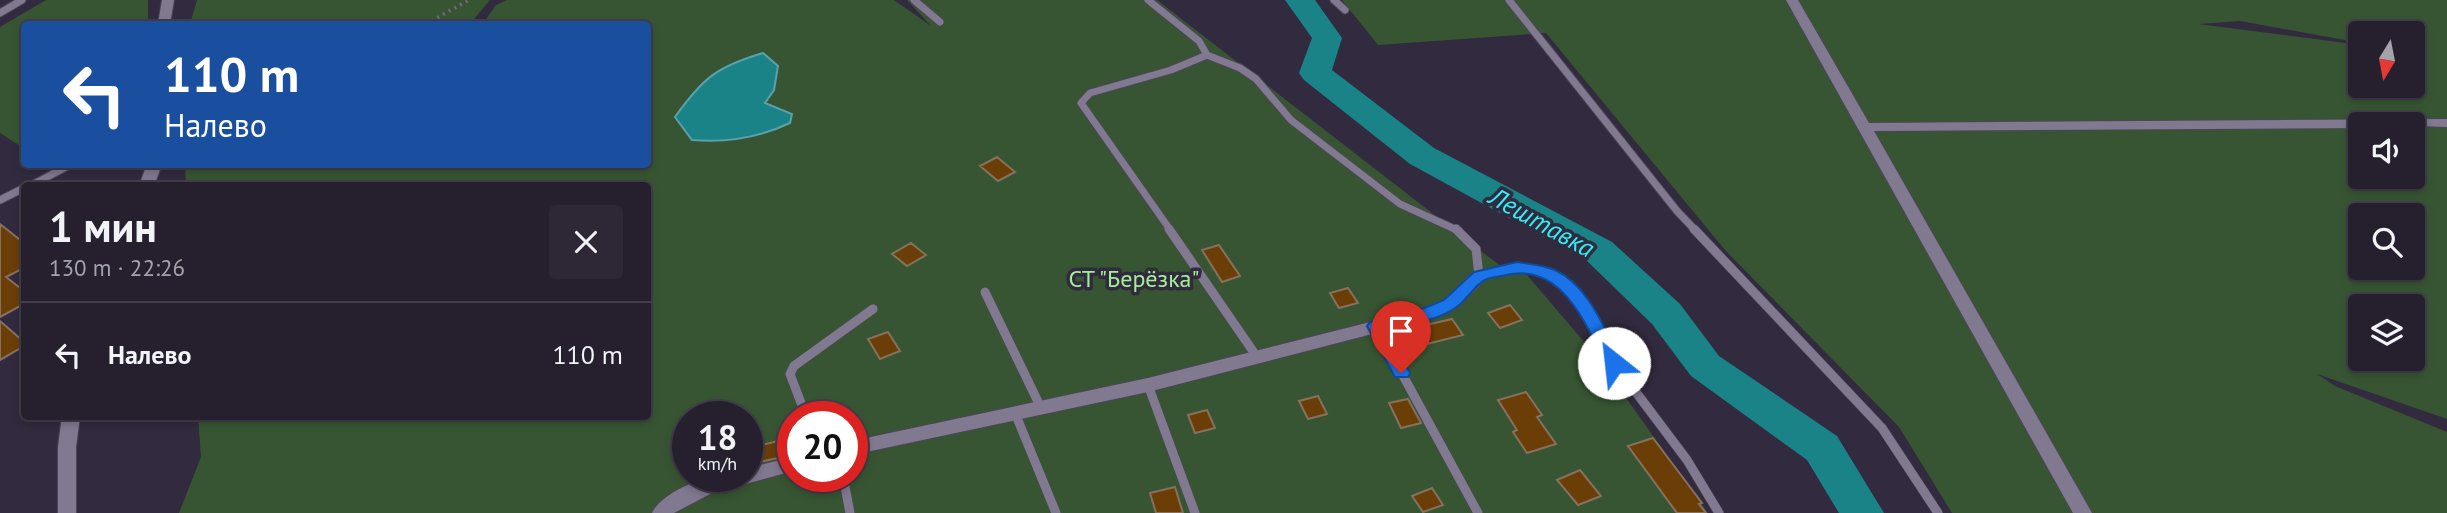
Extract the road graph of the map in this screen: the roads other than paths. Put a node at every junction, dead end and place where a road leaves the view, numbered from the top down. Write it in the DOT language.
graph roads {
  1 [pos="22,0"];
  2 [pos="169,0"];
  3 [pos="914,0"];
  4 [pos="1148,0"];
  5 [pos="1334,0"];
  6 [pos="1509,0"];
  7 [pos="1792,0"];
  8 [pos="1345,10"];
  9 [pos="0,13"];
  10 [pos="165,21"];
  11 [pos="940,22"];
  12 [pos="1207,55"];
  13 [pos="2447,123"];
  14 [pos="1864,127"];
  15 [pos="64,168"];
  16 [pos="38,182"];
  17 [pos="21,190"];
  18 [pos="0,200"];
  19 [pos="1479,276"];
  20 [pos="985,292"];
  21 [pos="873,309"];
  22 [pos="1376,326"];
  23 [pos="1257,357"];
  24 [pos="1148,385"];
  25 [pos="800,401"];
  26 [pos="1041,408"];
  27 [pos="1015,413"];
  28 [pos="70,420"];
  29 [pos="868,445"];
  30 [pos="777,468"];
  31 [pos="846,492"];
  32 [pos="66,513"];
  33 [pos="661,513"];
  34 [pos="850,513"];
  35 [pos="1056,513"];
  36 [pos="1195,513"];
  37 [pos="1478,513"];
  38 [pos="1719,513"];
  39 [pos="1938,513"];
  40 [pos="2083,513"];
  1 -- 9 [label="lane"];
  2 -- 10 [label="street"];
  3 -- 11 [label="lane"];
  4 -- 12 [label="lane"];
  5 -- 8 [label="lane"];
  6 -- 39 [label="lane"];
  7 -- 14 [label="street"];
  12 -- 19 [label="lane"];
  12 -- 23 [label="lane"];
  13 -- 14 [label="street"];
  14 -- 40 [label="street"];
  15 -- 16 [label="lane"];
  17 -- 18 [label="lane"];
  19 -- 22 [label="street"];
  19 -- 38 [label="lane"];
  20 -- 26 [label="lane"];
  21 -- 25 [label="lane"];
  22 -- 23 [label="street"];
  22 -- 37 [label="lane"];
  23 -- 24 [label="street"];
  24 -- 26 [label="street"];
  24 -- 36 [label="lane"];
  26 -- 27 [label="street"];
  27 -- 29 [label="street"];
  27 -- 35 [label="lane"];
  28 -- 32 [label="street"];
  30 -- 33 [label="street"];
  31 -- 34 [label="lane"];
}
